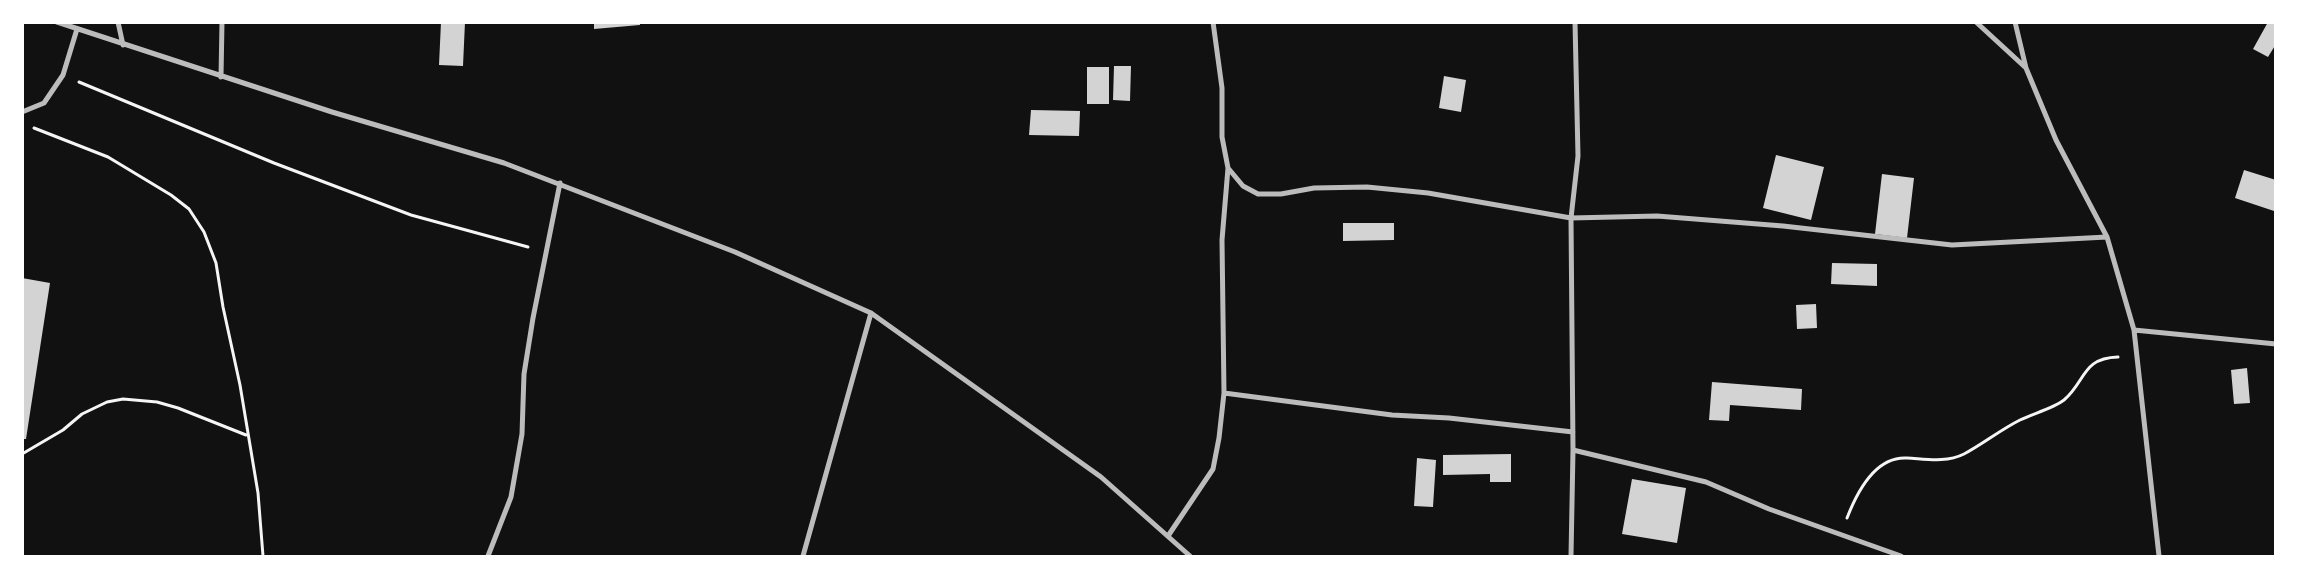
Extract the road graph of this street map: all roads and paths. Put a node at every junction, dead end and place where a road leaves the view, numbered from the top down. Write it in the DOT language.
graph roads {
  1 [pos="58,22"];
  2 [pos="118,22"];
  3 [pos="222,22"];
  4 [pos="1213,22"];
  5 [pos="1575,22"];
  6 [pos="1976,22"];
  7 [pos="2015,22"];
  8 [pos="77,29"];
  9 [pos="124,45"];
  10 [pos="2026,68"];
  11 [pos="63,75"];
  12 [pos="221,77"];
  13 [pos="22,112"];
  14 [pos="31,127"];
  15 [pos="1228,168"];
  16 [pos="560,183"];
  17 [pos="1572,218"];
  18 [pos="2107,237"];
  19 [pos="545,252"];
  20 [pos="871,313"];
  21 [pos="2134,330"];
  22 [pos="2276,344"];
  23 [pos="2136,357"];
  24 [pos="1224,393"];
  25 [pos="1573,432"];
  26 [pos="247,436"];
  27 [pos="1573,450"];
  28 [pos="22,454"];
  29 [pos="1840,534"];
  30 [pos="1168,536"];
  31 [pos="263,556"];
  32 [pos="488,556"];
  33 [pos="803,556"];
  34 [pos="1190,556"];
  35 [pos="1570,556"];
  36 [pos="1901,556"];
  37 [pos="2159,556"];
  1 -- 8 [label="street"];
  2 -- 9 [label="street"];
  3 -- 12 [label="street"];
  4 -- 15 [label="street"];
  5 -- 17 [label="street"];
  6 -- 10 [label="street"];
  7 -- 10 [label="street"];
  8 -- 9 [label="street"];
  8 -- 11 [label="street"];
  9 -- 12 [label="street"];
  10 -- 18 [label="street"];
  11 -- 13 [label="street"];
  11 -- 19 [label="path"];
  12 -- 16 [label="street"];
  14 -- 26 [label="path"];
  15 -- 17 [label="street"];
  15 -- 24 [label="street"];
  16 -- 19 [label="street"];
  16 -- 20 [label="street"];
  17 -- 18 [label="street"];
  17 -- 25 [label="street"];
  18 -- 21 [label="street"];
  19 -- 32 [label="street"];
  20 -- 30 [label="street"];
  20 -- 33 [label="street"];
  21 -- 22 [label="street"];
  21 -- 23 [label="street"];
  23 -- 29 [label="path"];
  23 -- 37 [label="street"];
  24 -- 25 [label="street"];
  24 -- 30 [label="street"];
  25 -- 27 [label="street"];
  26 -- 28 [label="path"];
  26 -- 31 [label="path"];
  27 -- 29 [label="street"];
  27 -- 35 [label="street"];
  29 -- 36 [label="street"];
  30 -- 34 [label="street"];
}
